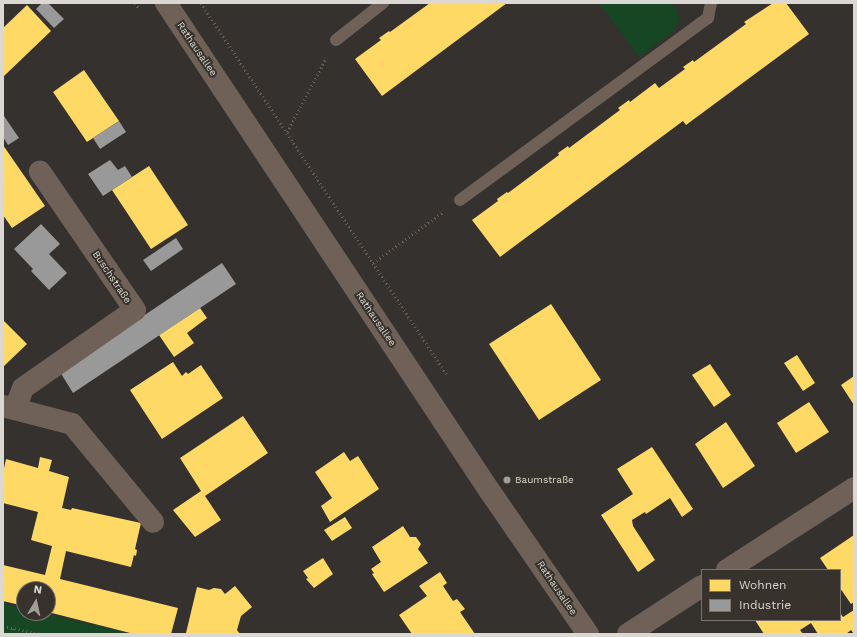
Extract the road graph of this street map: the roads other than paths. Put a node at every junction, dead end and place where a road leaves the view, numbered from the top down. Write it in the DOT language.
graph roads {
  1 [pos="166,3"];
  2 [pos="383,3"];
  3 [pos="711,3"];
  4 [pos="336,40"];
  5 [pos="40,172"];
  6 [pos="460,200"];
  7 [pos="9,407"];
  8 [pos="854,488"];
  9 [pos="153,522"];
  10 [pos="729,569"];
  11 [pos="701,587"];
  12 [pos="588,634"];
  13 [pos="628,634"];
  1 -- 12 [label="street, Rathausallee"];
  2 -- 4 [label="lane"];
  3 -- 6 [label="lane"];
  5 -- 7 [label="street, Buschstraße"];
  7 -- 9 [label="street, Buschstraße"];
  8 -- 10 [label="street"];
  11 -- 13 [label="street"];
}
